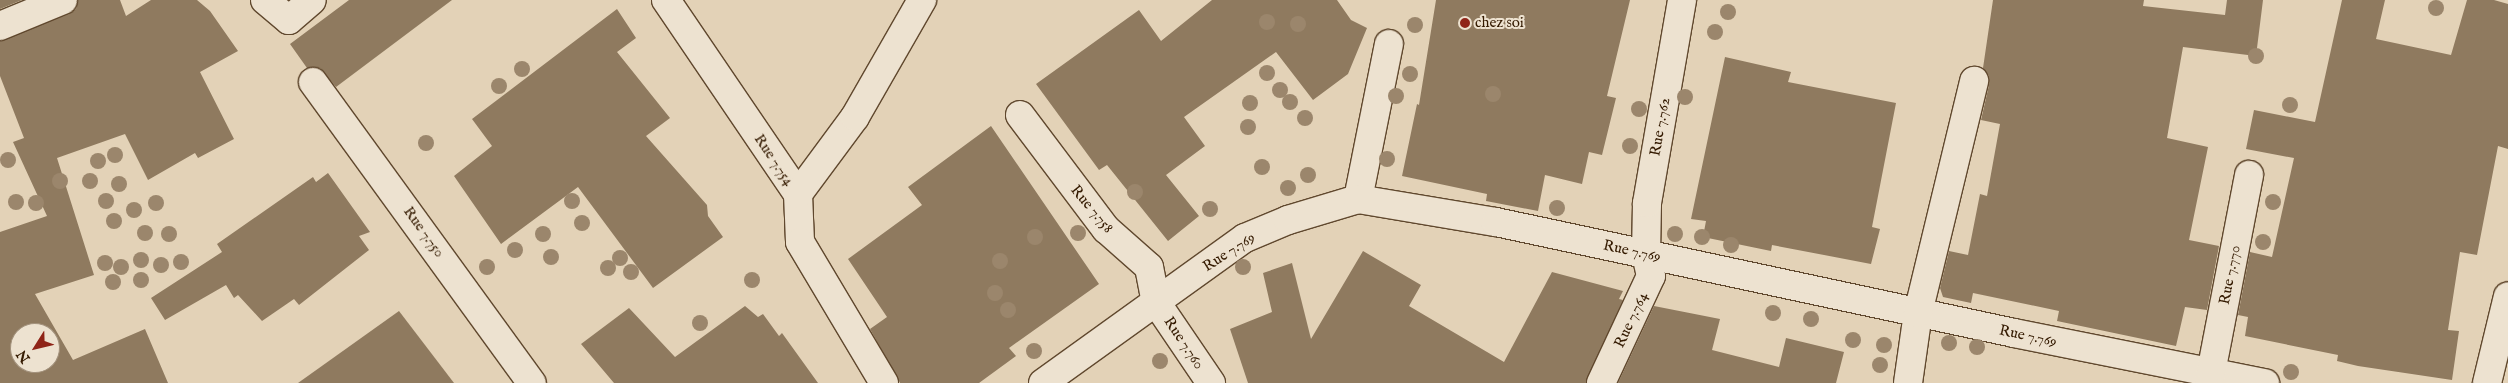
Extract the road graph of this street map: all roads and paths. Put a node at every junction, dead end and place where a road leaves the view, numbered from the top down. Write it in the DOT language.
graph roads {
  1 [pos="63,0"];
  2 [pos="265,0"];
  3 [pos="312,0"];
  4 [pos="666,0"];
  5 [pos="922,0"];
  6 [pos="1682,0"];
  7 [pos="0,26"];
  8 [pos="1389,44"];
  9 [pos="1974,81"];
  10 [pos="313,82"];
  11 [pos="1020,115"];
  12 [pos="2249,175"];
  13 [pos="798,194"];
  14 [pos="1358,198"];
  15 [pos="1646,254"];
  16 [pos="2508,296"];
  17 [pos="1156,302"];
  18 [pos="1918,313"];
  19 [pos="2210,379"];
  20 [pos="532,383"];
  21 [pos="884,383"];
  22 [pos="1043,383"];
  23 [pos="1212,383"];
  24 [pos="1601,383"];
  25 [pos="1908,383"];
  26 [pos="2265,383"];
  27 [pos="2487,383"];
  1 -- 7 [label="street"];
  2 -- 3 [label="street"];
  4 -- 13 [label="street, Rue 7.754"];
  5 -- 13 [label="street"];
  6 -- 15 [label="street, Rue 7.762"];
  8 -- 14 [label="street"];
  9 -- 18 [label="street"];
  10 -- 20 [label="street, Rue 7.750"];
  11 -- 17 [label="street, Rue 7.758"];
  12 -- 19 [label="street, Rue 7.770"];
  13 -- 21 [label="street, Rue 7.754"];
  14 -- 15 [label="street, Rue 7.769"];
  14 -- 17 [label="street, Rue 7.769"];
  15 -- 18 [label="street, Rue 7.769"];
  15 -- 24 [label="street, Rue 7.764"];
  16 -- 27 [label="street"];
  17 -- 22 [label="street, Rue 7.769"];
  17 -- 23 [label="street, Rue 7.760"];
  18 -- 19 [label="street, Rue 7.769"];
  18 -- 25 [label="street"];
  19 -- 26 [label="street, Rue 7.769"];
}
